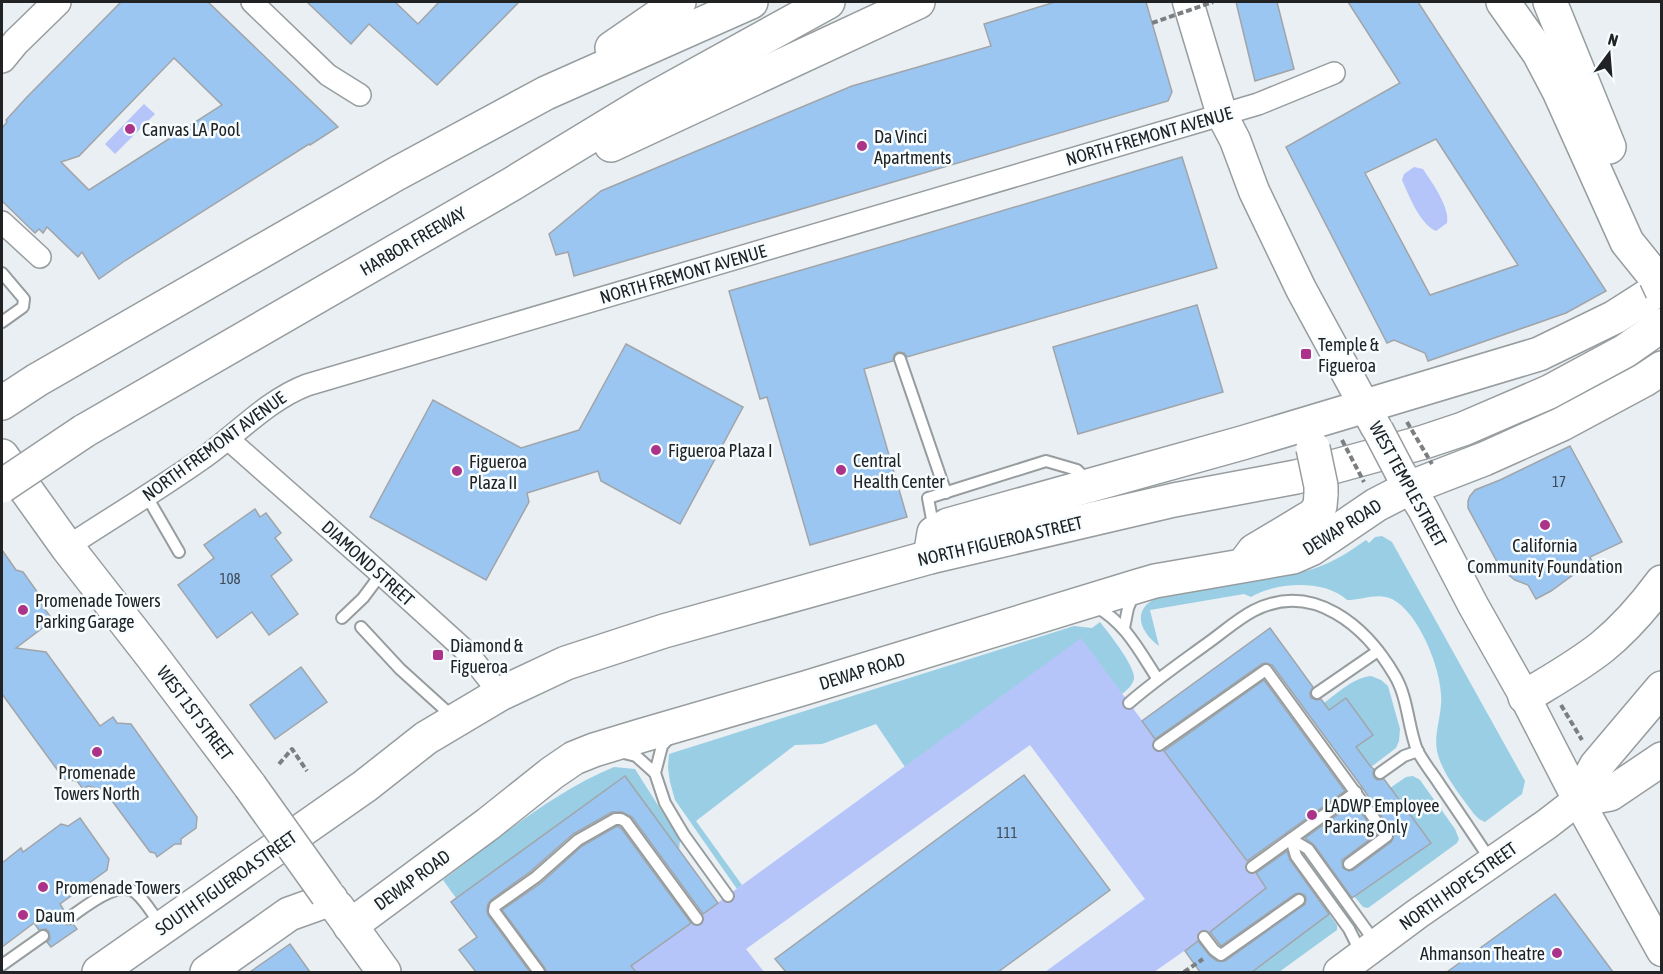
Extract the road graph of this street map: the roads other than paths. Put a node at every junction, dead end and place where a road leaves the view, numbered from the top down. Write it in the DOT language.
graph roads {
  1 [pos="57,2"];
  2 [pos="252,2"];
  3 [pos="679,2"];
  4 [pos="696,2"];
  5 [pos="751,2"];
  6 [pos="828,2"];
  7 [pos="918,2"];
  8 [pos="1188,2"];
  9 [pos="1503,2"];
  10 [pos="1550,2"];
  11 [pos="2,59"];
  12 [pos="1334,73"];
  13 [pos="546,93"];
  14 [pos="360,95"];
  15 [pos="1222,115"];
  16 [pos="512,184"];
  17 [pos="1615,188"];
  18 [pos="2,222"];
  19 [pos="40,257"];
  20 [pos="2,273"];
  21 [pos="1660,285"];
  22 [pos="2,322"];
  23 [pos="1662,325"];
  24 [pos="900,358"];
  25 [pos="1662,368"];
  26 [pos="2,403"];
  27 [pos="1371,418"];
  28 [pos="228,439"];
  29 [pos="1316,439"];
  30 [pos="2,456"];
  31 [pos="1405,480"];
  32 [pos="1091,484"];
  33 [pos="2,486"];
  34 [pos="946,493"];
  35 [pos="146,495"];
  36 [pos="932,545"];
  37 [pos="68,547"];
  38 [pos="179,552"];
  39 [pos="1242,567"];
  40 [pos="381,574"];
  41 [pos="1662,582"];
  42 [pos="1138,586"];
  43 [pos="1069,607"];
  44 [pos="342,618"];
  45 [pos="360,627"];
  46 [pos="1124,628"];
  47 [pos="1378,651"];
  48 [pos="1157,678"];
  49 [pos="1662,688"];
  50 [pos="1317,693"];
  51 [pos="500,694"];
  52 [pos="1525,697"];
  53 [pos="1129,703"];
  54 [pos="731,709"];
  55 [pos="456,719"];
  56 [pos="1160,745"];
  57 [pos="1418,752"];
  58 [pos="1662,759"];
  59 [pos="552,773"];
  60 [pos="655,773"];
  61 [pos="1380,773"];
  62 [pos="1356,792"];
  63 [pos="353,794"];
  64 [pos="1578,801"];
  65 [pos="1291,839"];
  66 [pos="1492,862"];
  67 [pos="1349,864"];
  68 [pos="1252,867"];
  69 [pos="329,896"];
  70 [pos="728,896"];
  71 [pos="1299,900"];
  72 [pos="69,918"];
  73 [pos="697,919"];
  74 [pos="350,926"];
  75 [pos="162,927"];
  76 [pos="43,936"];
  77 [pos="1204,937"];
  78 [pos="1370,950"];
  79 [pos="1662,951"];
  80 [pos="2,965"];
  81 [pos="99,972"];
  82 [pos="207,972"];
  83 [pos="384,972"];
  84 [pos="539,972"];
  85 [pos="1339,972"];
  1 -- 11 [label="street"];
  2 -- 14 [label="street"];
  3 -- 13 [label="main road"];
  4 -- 13 [label="main road"];
  5 -- 13 [label="main road"];
  6 -- 16 [label="main road, HARBOR FREEWAY"];
  7 -- 16 [label="main road"];
  8 -- 15 [label="main road, WEST TEMPLE STREET"];
  9 -- 17 [label="main road"];
  10 -- 17 [label="main road"];
  12 -- 15 [label="street, NORTH FREMONT AVENUE"];
  13 -- 26 [label="main road"];
  15 -- 27 [label="main road, WEST TEMPLE STREET"];
  15 -- 28 [label="street, NORTH FREMONT AVENUE"];
  16 -- 33 [label="main road, HARBOR FREEWAY, bridge"];
  17 -- 21 [label="main road"];
  18 -- 19 [label="street"];
  20 -- 22 [label="lane"];
  21 -- 27 [label="main road"];
  23 -- 36 [label="main road, NORTH FIGUEROA STREET"];
  24 -- 34 [label="lane"];
  25 -- 31 [label="main road, DEWAP ROAD"];
  27 -- 29 [label="main road"];
  27 -- 31 [label="main road, WEST TEMPLE STREET, bridge"];
  28 -- 35 [label="street, NORTH FREMONT AVENUE"];
  28 -- 40 [label="street, DIAMOND STREET"];
  29 -- 32 [label="main road"];
  29 -- 39 [label="main road, bridge"];
  30 -- 37 [label="main road, WEST 1ST STREET"];
  31 -- 39 [label="main road, DEWAP ROAD"];
  31 -- 52 [label="main road, WEST TEMPLE STREET"];
  32 -- 34 [label="lane"];
  32 -- 36 [label="main road"];
  34 -- 36 [label="lane"];
  35 -- 37 [label="street, NORTH FREMONT AVENUE"];
  35 -- 38 [label="lane"];
  36 -- 51 [label="main road, NORTH FIGUEROA STREET"];
  37 -- 69 [label="main road, WEST 1ST STREET, bridge"];
  39 -- 42 [label="main road, DEWAP ROAD"];
  40 -- 44 [label="lane"];
  40 -- 51 [label="street, DIAMOND STREET"];
  41 -- 52 [label="main road"];
  42 -- 43 [label="main road, DEWAP ROAD"];
  42 -- 46 [label="lane"];
  43 -- 46 [label="lane"];
  43 -- 54 [label="main road, DEWAP ROAD"];
  45 -- 55 [label="lane"];
  46 -- 48 [label="lane"];
  47 -- 48 [label="lane"];
  47 -- 50 [label="lane"];
  47 -- 57 [label="lane"];
  48 -- 53 [label="lane"];
  49 -- 64 [label="main road"];
  51 -- 55 [label="main road, NORTH FIGUEROA STREET"];
  52 -- 64 [label="main road, WEST TEMPLE STREET"];
  54 -- 59 [label="main road, DEWAP ROAD"];
  54 -- 60 [label="lane"];
  55 -- 63 [label="main road, NORTH FIGUEROA STREET"];
  56 -- 62 [label="lane"];
  57 -- 61 [label="lane"];
  57 -- 66 [label="lane"];
  58 -- 64 [label="main road"];
  59 -- 60 [label="lane"];
  59 -- 74 [label="main road, DEWAP ROAD"];
  60 -- 70 [label="lane"];
  62 -- 65 [label="lane"];
  62 -- 67 [label="lane"];
  63 -- 75 [label="main road, SOUTH FIGUEROA STREET"];
  64 -- 66 [label="main road, NORTH HOPE STREET"];
  64 -- 79 [label="main road, WEST TEMPLE STREET"];
  65 -- 68 [label="lane"];
  65 -- 78 [label="lane"];
  65 -- 78 [label="lane"];
  66 -- 78 [label="main road, NORTH HOPE STREET"];
  69 -- 74 [label="main road, WEST 1ST STREET"];
  69 -- 82 [label="main road"];
  71 -- 77 [label="lane"];
  72 -- 75 [label="lane"];
  73 -- 84 [label="lane"];
  74 -- 83 [label="main road, WEST 1ST STREET"];
  75 -- 81 [label="main road, SOUTH FIGUEROA STREET"];
  76 -- 80 [label="lane"];
  78 -- 85 [label="main road, NORTH HOPE STREET"];
}
